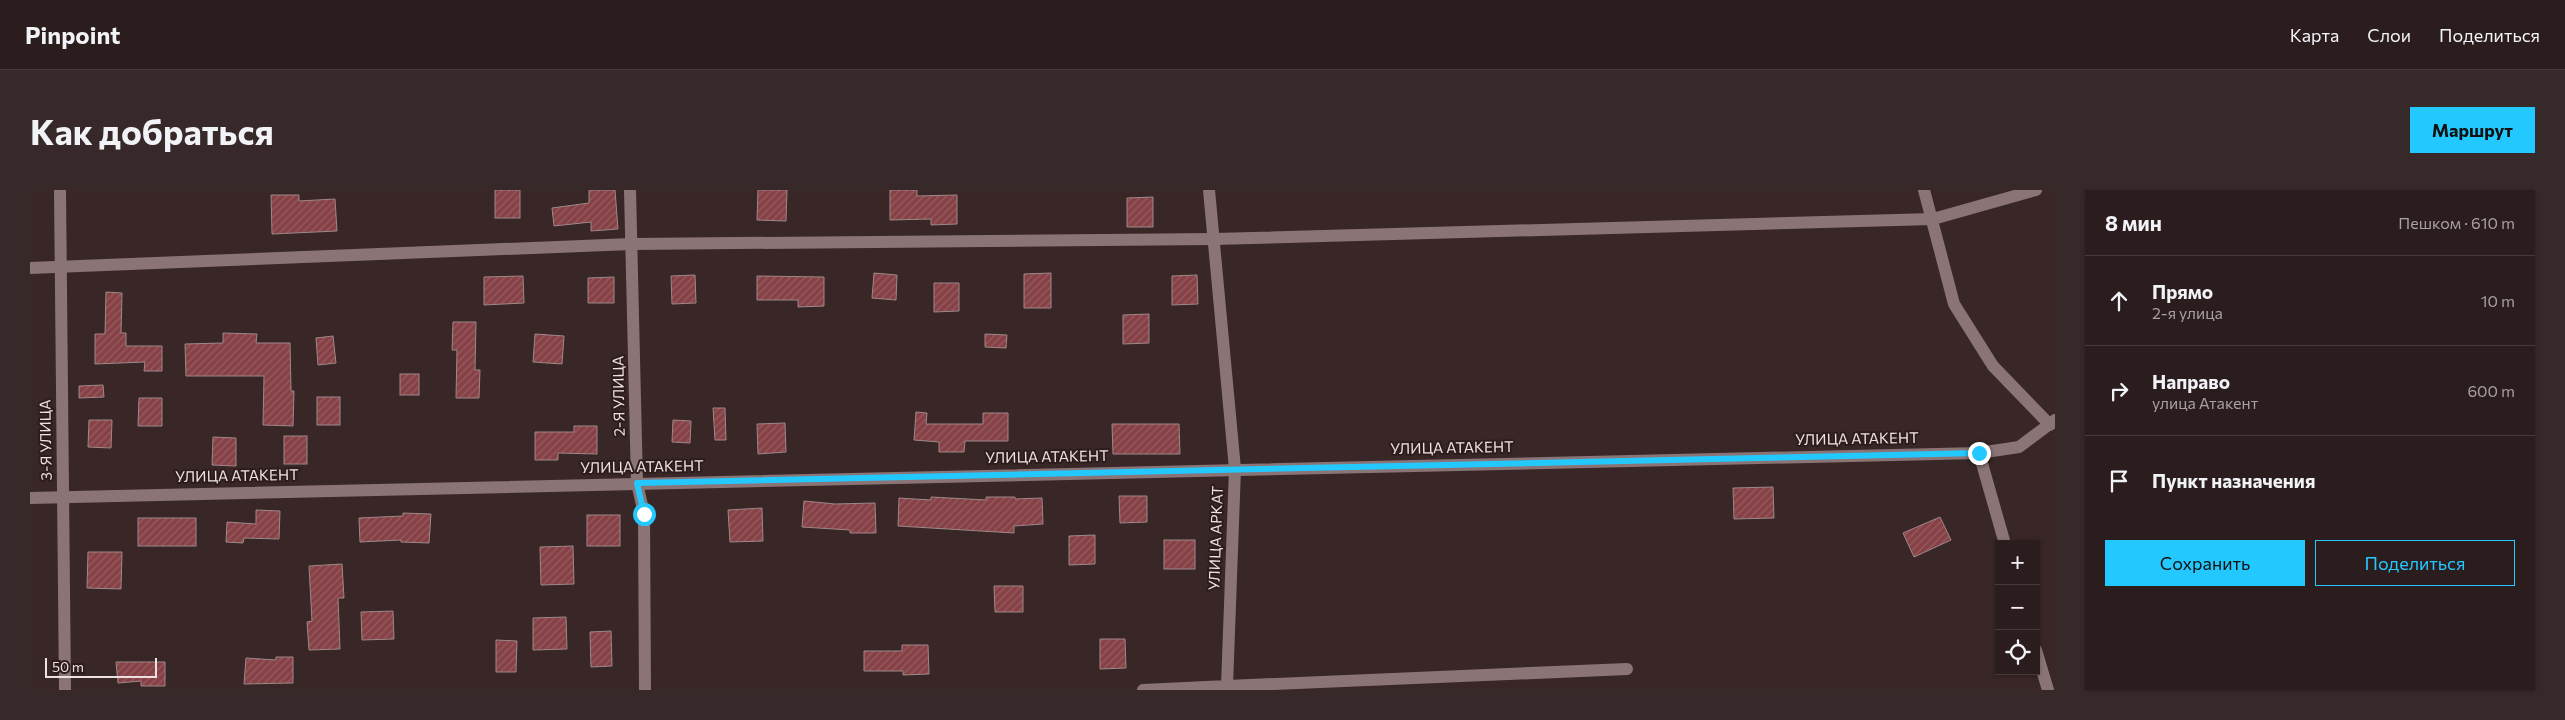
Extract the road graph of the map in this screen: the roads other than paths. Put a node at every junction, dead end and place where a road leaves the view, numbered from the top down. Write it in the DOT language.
graph roads {
  1 [pos="60,190"];
  2 [pos="630,190"];
  3 [pos="1209,190"];
  4 [pos="1924,190"];
  5 [pos="2036,190"];
  6 [pos="1932,219"];
  7 [pos="1214,239"];
  8 [pos="632,244"];
  9 [pos="61,267"];
  10 [pos="30,268"];
  11 [pos="2052,422"];
  12 [pos="1979,453"];
  13 [pos="1235,469"];
  14 [pos="637,483"];
  15 [pos="63,497"];
  16 [pos="30,498"];
  17 [pos="2004,540"];
  18 [pos="2040,663"];
  19 [pos="1627,669"];
  20 [pos="1227,688"];
  21 [pos="65,690"];
  22 [pos="645,690"];
  23 [pos="1143,690"];
  24 [pos="2048,690"];
  1 -- 9 [label="street, 3-Я УЛИЦА"];
  2 -- 8 [label="street, 2-Я УЛИЦА"];
  3 -- 7 [label="street, УЛИЦА АРКАТ"];
  4 -- 6 [label="street"];
  5 -- 6 [label="street"];
  6 -- 7 [label="street"];
  6 -- 11 [label="street"];
  7 -- 8 [label="street"];
  7 -- 13 [label="street, УЛИЦА АРКАТ"];
  8 -- 9 [label="street"];
  8 -- 14 [label="street, 2-Я УЛИЦА"];
  9 -- 10 [label="street"];
  9 -- 15 [label="street, 3-Я УЛИЦА"];
  11 -- 12 [label="street, УЛИЦА АТАКЕНТ"];
  12 -- 13 [label="street, УЛИЦА АТАКЕНТ"];
  12 -- 17 [label="street"];
  13 -- 14 [label="street, УЛИЦА АТАКЕНТ"];
  13 -- 20 [label="street, УЛИЦА АРКАТ"];
  14 -- 15 [label="street, УЛИЦА АТАКЕНТ"];
  14 -- 22 [label="street, 2-Я УЛИЦА"];
  15 -- 16 [label="street, УЛИЦА АТАКЕНТ"];
  15 -- 21 [label="street, 3-Я УЛИЦА"];
  18 -- 24 [label="street"];
  19 -- 20 [label="street"];
  20 -- 23 [label="street"];
}
